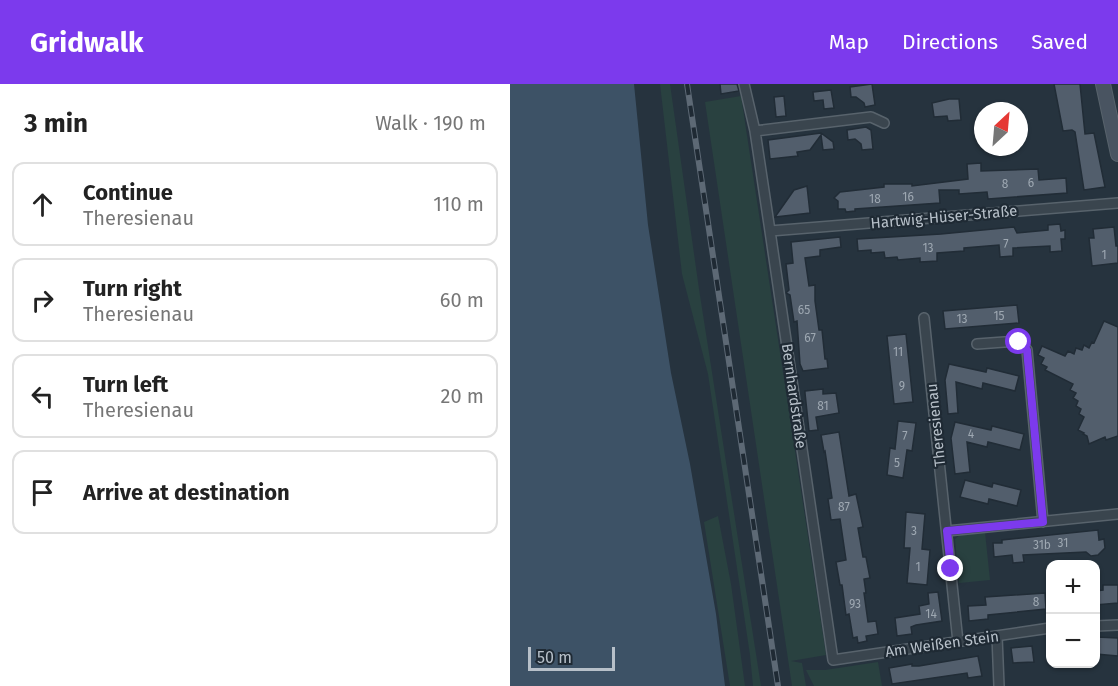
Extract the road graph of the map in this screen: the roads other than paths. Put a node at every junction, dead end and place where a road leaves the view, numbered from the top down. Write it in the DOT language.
graph roads {
  1 [pos="744,84"];
  2 [pos="1103,84"];
  3 [pos="884,123"];
  4 [pos="754,132"];
  5 [pos="1118,154"];
  6 [pos="1118,203"];
  7 [pos="770,231"];
  8 [pos="924,318"];
  9 [pos="977,344"];
  10 [pos="1118,514"];
  11 [pos="1043,522"];
  12 [pos="947,531"];
  13 [pos="1118,625"];
  14 [pos="1100,626"];
  15 [pos="1046,629"];
  16 [pos="997,636"];
  17 [pos="958,642"];
  18 [pos="833,660"];
  19 [pos="999,686"];
  1 -- 4 [label="street, Bernhardstraße"];
  2 -- 5 [label="main road"];
  3 -- 4 [label="street"];
  4 -- 7 [label="street, Bernhardstraße"];
  6 -- 7 [label="street, Hartwig-Hüser-Straße"];
  7 -- 18 [label="street, Bernhardstraße"];
  8 -- 12 [label="street, Theresienau"];
  9 -- 11 [label="street"];
  10 -- 11 [label="street"];
  11 -- 12 [label="street"];
  12 -- 17 [label="street, Theresienau"];
  13 -- 14 [label="street"];
  15 -- 16 [label="street, Am Weißen Stein"];
  16 -- 17 [label="street, Am Weißen Stein"];
  16 -- 19 [label="street"];
  17 -- 18 [label="street, Am Weißen Stein"];
}
